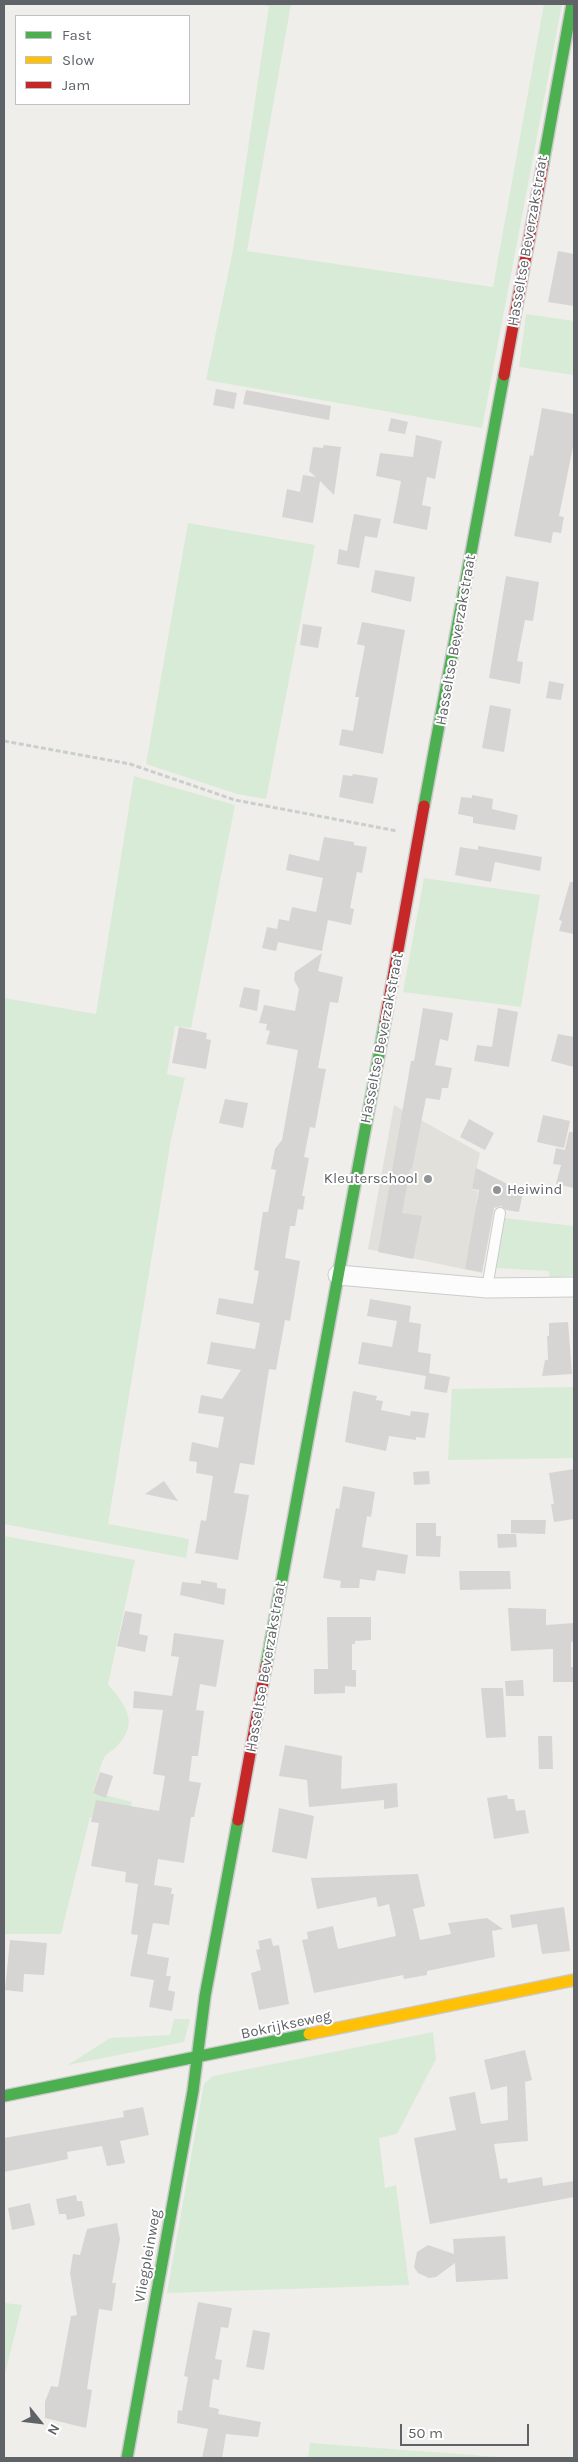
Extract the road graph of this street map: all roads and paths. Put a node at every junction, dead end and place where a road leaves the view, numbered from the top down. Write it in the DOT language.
graph roads {
  1 [pos="572,4"];
  2 [pos="4,742"];
  3 [pos="420,835"];
  4 [pos="500,1213"];
  5 [pos="338,1275"];
  6 [pos="574,1287"];
  7 [pos="487,1288"];
  8 [pos="574,1980"];
  9 [pos="196,2059"];
  10 [pos="4,2096"];
  11 [pos="127,2458"];
  1 -- 3 [label="street, Hasseltse Beverzakstraat"];
  2 -- 3 [label="path"];
  3 -- 5 [label="street, Hasseltse Beverzakstraat"];
  4 -- 7 [label="lane"];
  5 -- 7 [label="street"];
  5 -- 9 [label="street, Hasseltse Beverzakstraat"];
  6 -- 7 [label="street"];
  8 -- 9 [label="street, Bokrijkseweg"];
  9 -- 10 [label="street, Bokrijkseweg"];
  9 -- 11 [label="street, Vliegpleinweg"];
}
